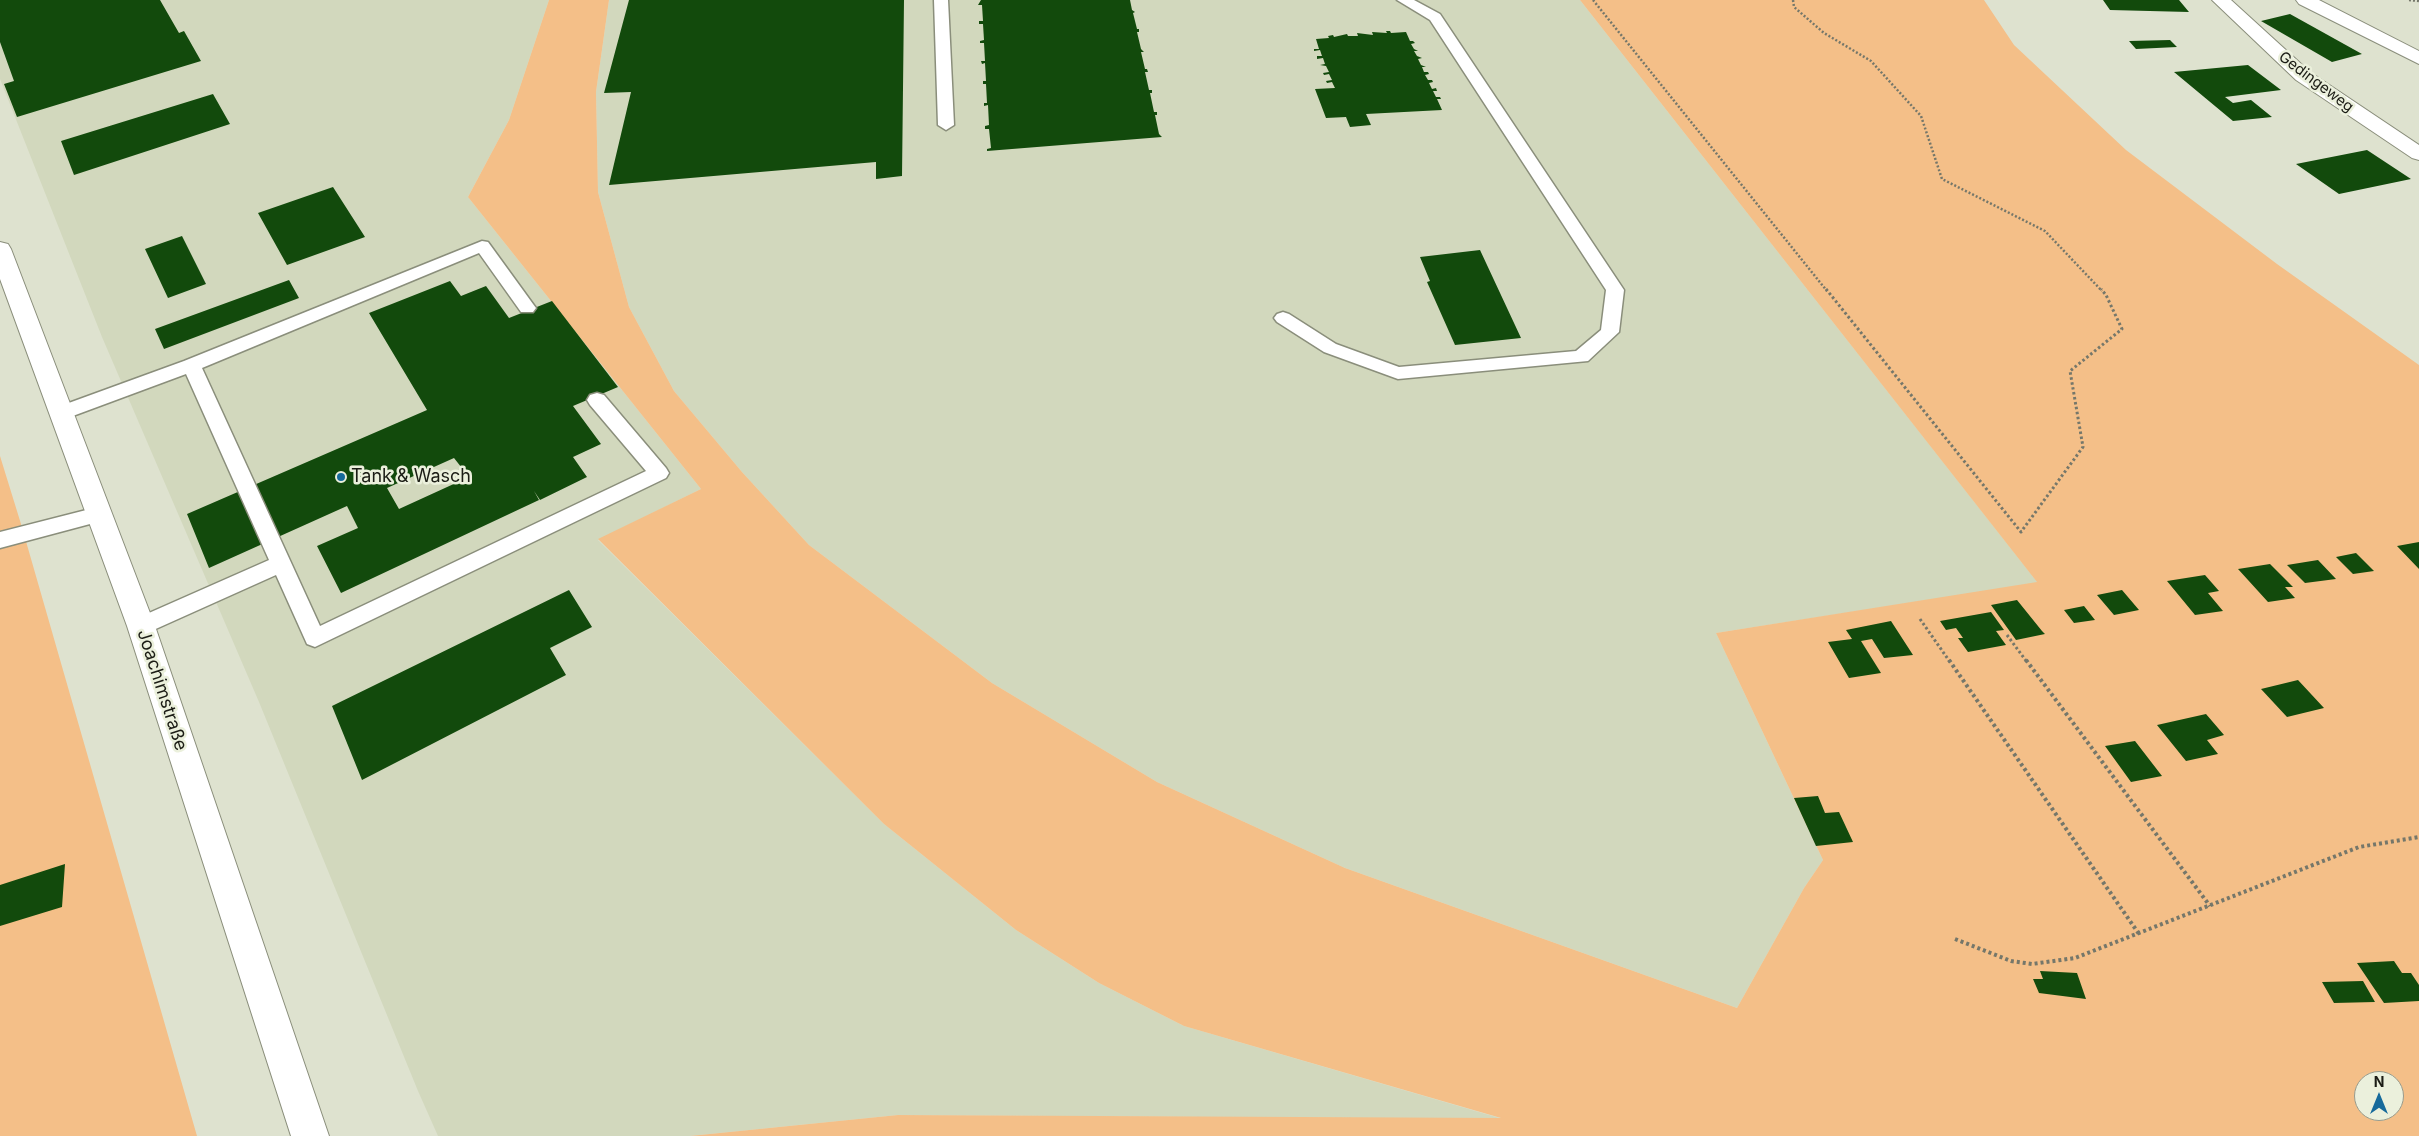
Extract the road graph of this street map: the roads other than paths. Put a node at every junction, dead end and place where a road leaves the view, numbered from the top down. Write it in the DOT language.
graph roads {
  1 [pos="941,0"];
  2 [pos="1404,0"];
  3 [pos="2221,0"];
  4 [pos="2305,0"];
  5 [pos="2419,58"];
  6 [pos="946,125"];
  7 [pos="2419,154"];
  8 [pos="0,249"];
  9 [pos="527,308"];
  10 [pos="1283,318"];
  11 [pos="191,365"];
  12 [pos="597,400"];
  13 [pos="62,413"];
  14 [pos="98,515"];
  15 [pos="0,540"];
  16 [pos="281,564"];
  17 [pos="141,626"];
  18 [pos="310,1136"];
  1 -- 6 [label="lane"];
  2 -- 10 [label="lane"];
  3 -- 7 [label="street, Gedingeweg"];
  4 -- 5 [label="street"];
  8 -- 13 [label="street, Joachimstraße"];
  9 -- 11 [label="lane"];
  11 -- 13 [label="lane"];
  11 -- 16 [label="lane"];
  12 -- 16 [label="lane"];
  13 -- 14 [label="street, Joachimstraße"];
  14 -- 15 [label="lane"];
  14 -- 17 [label="street, Joachimstraße"];
  16 -- 17 [label="lane"];
  17 -- 18 [label="street, Joachimstraße"];
}
